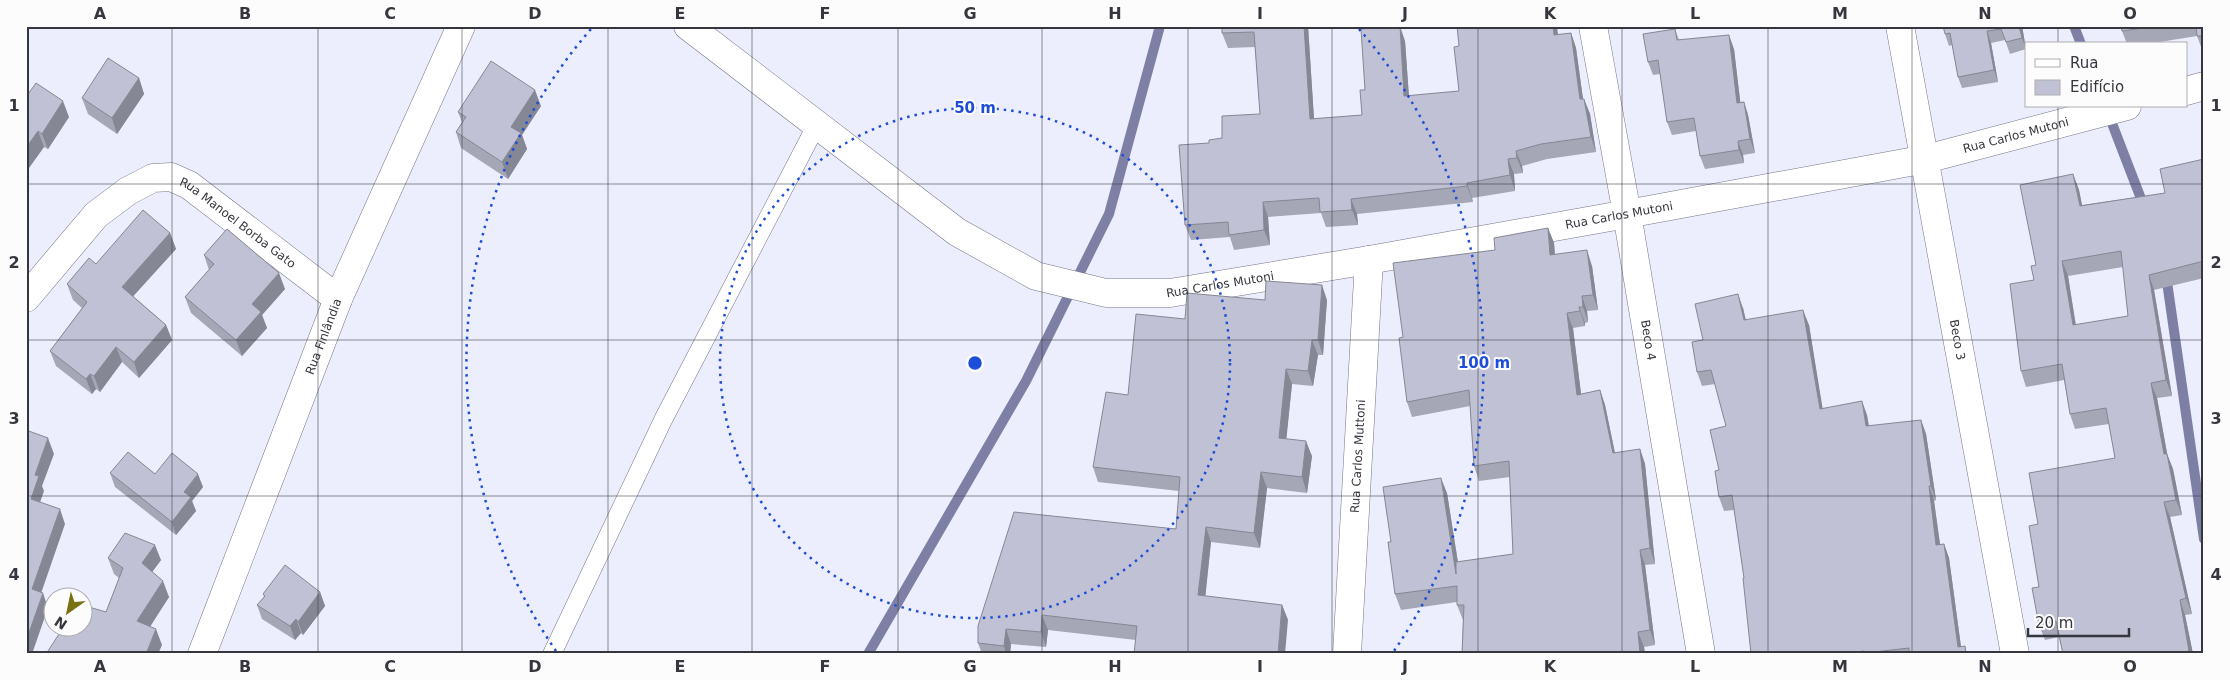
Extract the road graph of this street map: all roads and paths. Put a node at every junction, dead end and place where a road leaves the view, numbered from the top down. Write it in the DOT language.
graph roads {
  1 [pos="461,26"];
  2 [pos="688,26"];
  3 [pos="1594,26"];
  4 [pos="1900,26"];
  5 [pos="2204,86"];
  6 [pos="2188,90"];
  7 [pos="2119,108"];
  8 [pos="817,124"];
  9 [pos="1926,159"];
  10 [pos="1627,214"];
  11 [pos="1369,260"];
  12 [pos="26,298"];
  13 [pos="338,299"];
  14 [pos="202,654"];
  15 [pos="552,654"];
  16 [pos="1347,654"];
  17 [pos="1701,654"];
  18 [pos="2015,654"];
  1 -- 13 [label="street, Rua Finlândia"];
  2 -- 8 [label="street, Rua Carlos Mutoni"];
  3 -- 10 [label="street, Beco 4"];
  4 -- 9 [label="street, Beco 3"];
  5 -- 6 [label="street"];
  7 -- 9 [label="street, Rua Carlos Mutoni"];
  8 -- 11 [label="street, Rua Carlos Mutoni"];
  8 -- 15 [label="lane"];
  9 -- 10 [label="street, Rua Carlos Mutoni"];
  9 -- 18 [label="street, Beco 3"];
  10 -- 11 [label="street, Rua Carlos Mutoni"];
  10 -- 17 [label="street, Beco 4"];
  11 -- 16 [label="street, Rua Carlos Muttoni"];
  12 -- 13 [label="street, Rua Manoel Borba Gato"];
  13 -- 14 [label="street, Rua Finlândia"];
}
